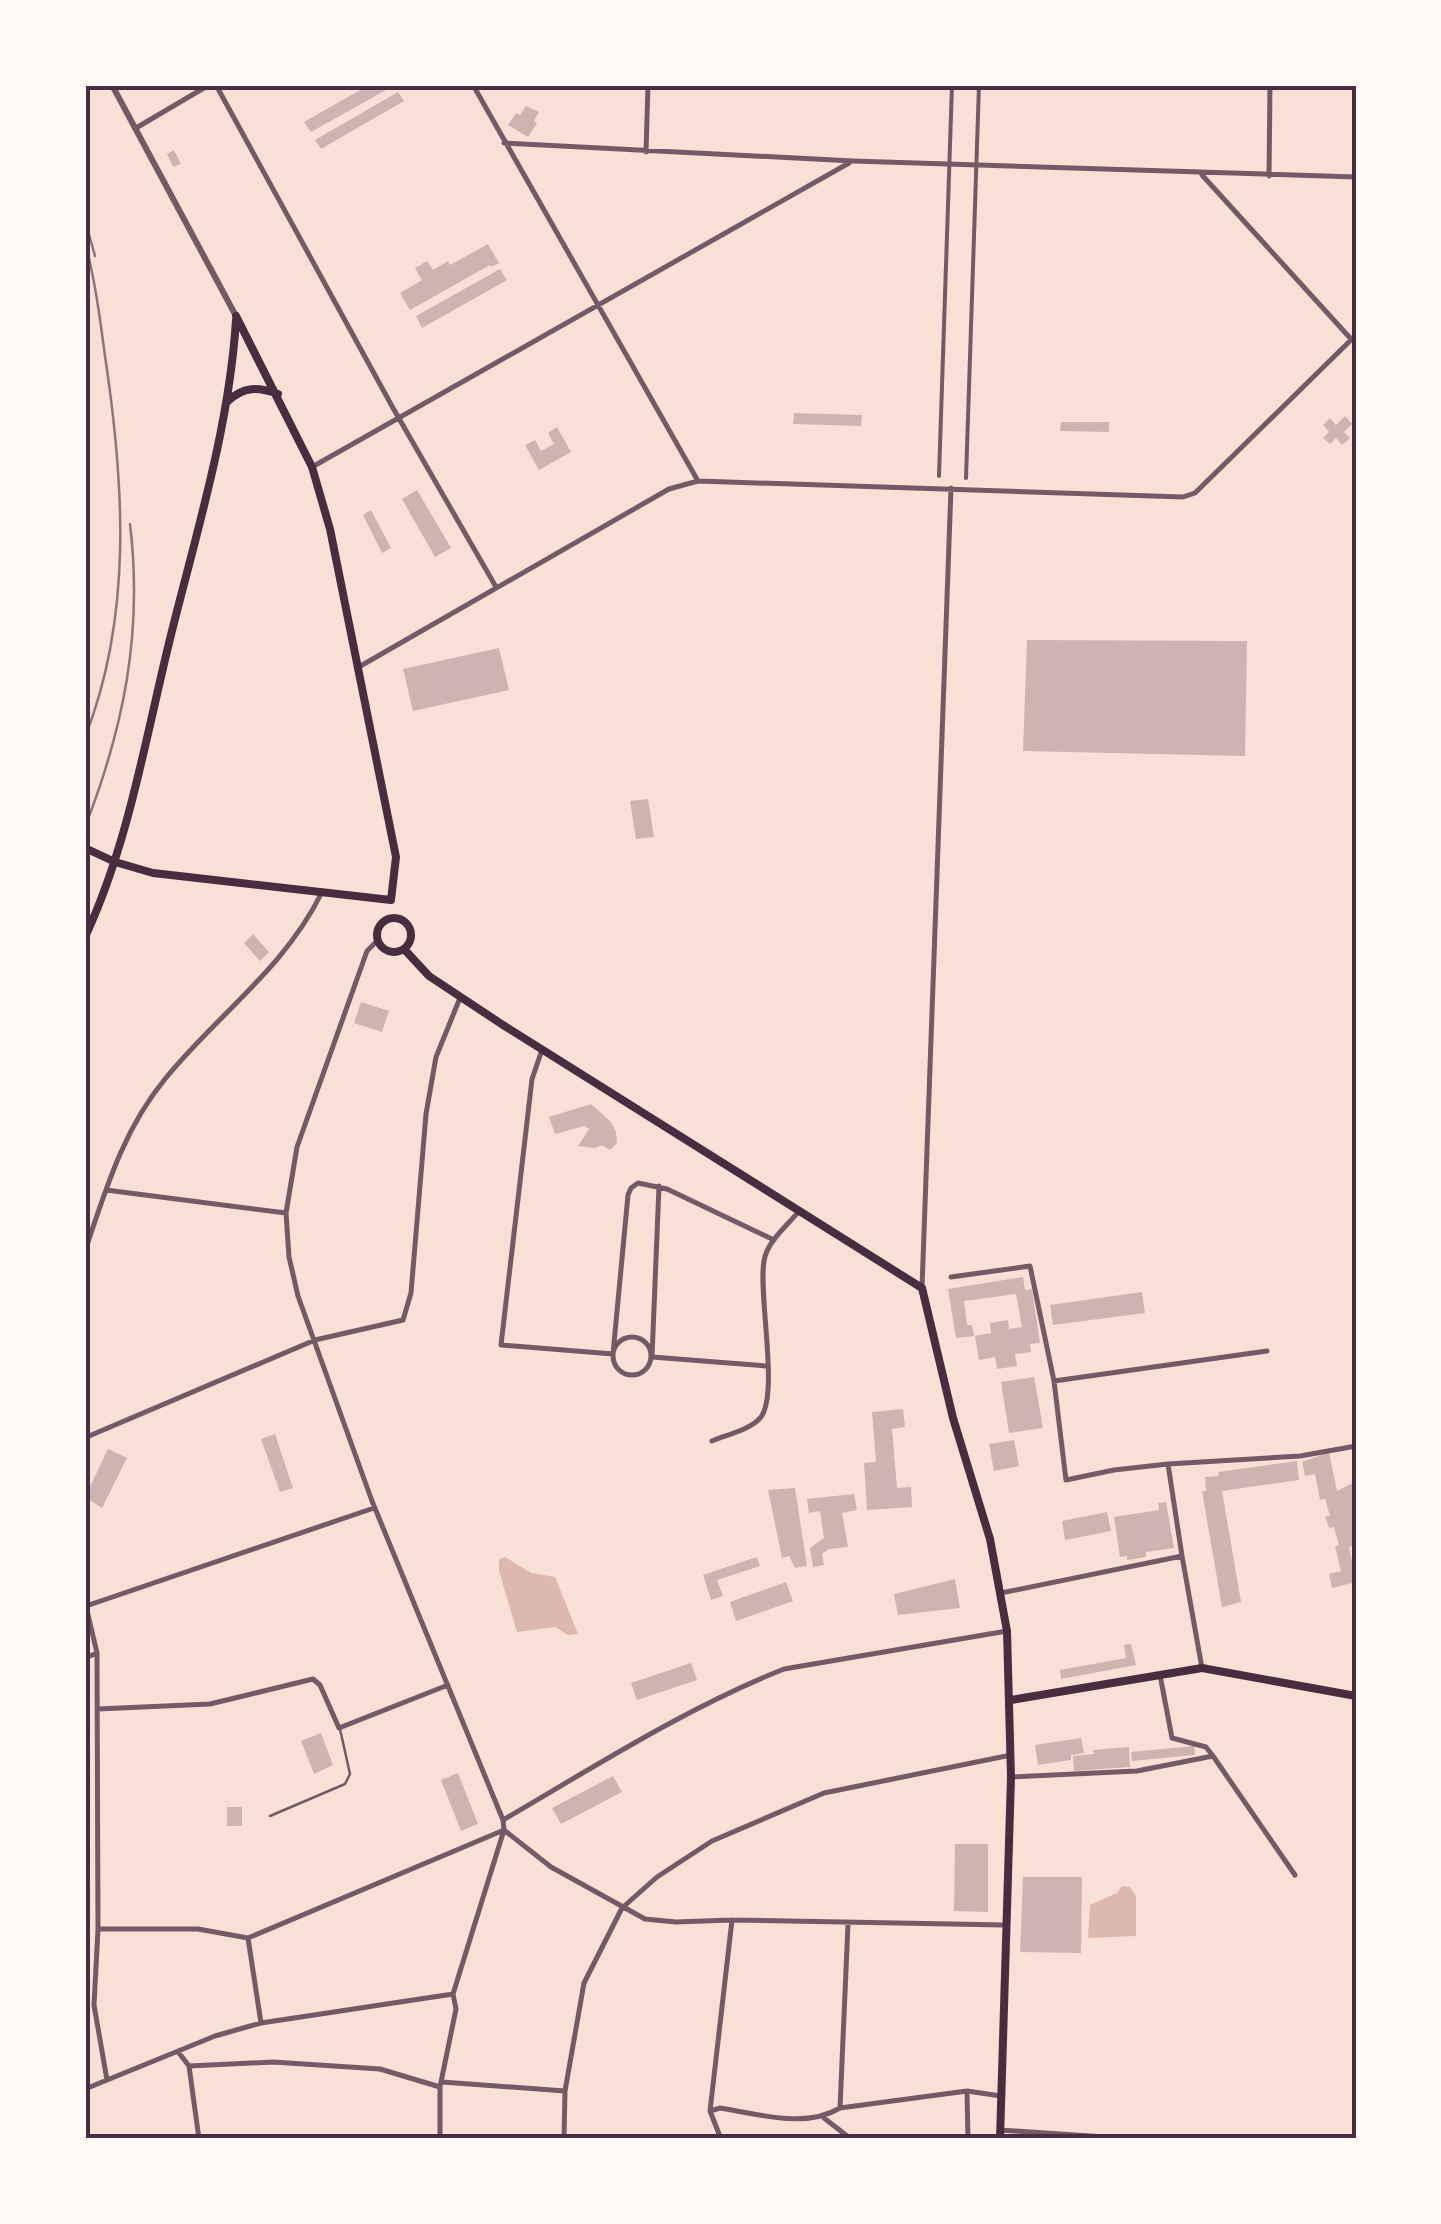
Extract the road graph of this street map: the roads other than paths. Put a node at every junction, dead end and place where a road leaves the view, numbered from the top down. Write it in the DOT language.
graph roads {
  1 [pos="112,85"];
  2 [pos="212,85"];
  3 [pos="472,85"];
  4 [pos="648,85"];
  5 [pos="952,85"];
  6 [pos="979,85"];
  7 [pos="1270,85"];
  8 [pos="136,128"];
  9 [pos="504,143"];
  10 [pos="646,152"];
  11 [pos="853,161"];
  12 [pos="949,164"];
  13 [pos="976,165"];
  14 [pos="1200,174"];
  15 [pos="1268,176"];
  16 [pos="1356,177"];
  17 [pos="597,306"];
  18 [pos="236,316"];
  19 [pos="1354,337"];
  20 [pos="278,394"];
  21 [pos="228,401"];
  22 [pos="400,417"];
  23 [pos="312,467"];
  24 [pos="940,476"];
  25 [pos="966,478"];
  26 [pos="698,481"];
  27 [pos="951,488"];
  28 [pos="496,587"];
  29 [pos="357,668"];
  30 [pos="85,848"];
  31 [pos="115,862"];
  32 [pos="322,892"];
  33 [pos="390,900"];
  34 [pos="394,918"];
  35 [pos="85,937"];
  36 [pos="377,940"];
  37 [pos="404,950"];
  38 [pos="461,996"];
  39 [pos="542,1050"];
  40 [pos="658,1186"];
  41 [pos="106,1190"];
  42 [pos="800,1210"];
  43 [pos="286,1213"];
  44 [pos="774,1240"];
  45 [pos="85,1251"];
  46 [pos="951,1277"];
  47 [pos="922,1288"];
  48 [pos="314,1340"];
  49 [pos="1267,1352"];
  50 [pos="613,1354"];
  51 [pos="652,1357"];
  52 [pos="766,1366"];
  53 [pos="1054,1381"];
  54 [pos="85,1441"];
  55 [pos="712,1441"];
  56 [pos="1356,1446"];
  57 [pos="1168,1464"];
  58 [pos="374,1508"];
  59 [pos="1182,1556"];
  60 [pos="1001,1592"];
  61 [pos="86,1604"];
  62 [pos="1007,1631"];
  63 [pos="97,1653"];
  64 [pos="85,1658"];
  65 [pos="1202,1668"];
  66 [pos="1160,1674"];
  67 [pos="448,1686"];
  68 [pos="1356,1696"];
  69 [pos="1011,1700"];
  70 [pos="98,1709"];
  71 [pos="339,1728"];
  72 [pos="1011,1755"];
  73 [pos="1213,1756"];
  74 [pos="1011,1778"];
  75 [pos="270,1816"];
  76 [pos="503,1820"];
  77 [pos="504,1830"];
  78 [pos="1295,1875"];
  79 [pos="622,1908"];
  80 [pos="732,1920"];
  81 [pos="848,1924"];
  82 [pos="1008,1925"];
  83 [pos="98,1929"];
  84 [pos="248,1938"];
  85 [pos="453,1994"];
  86 [pos="261,2022"];
  87 [pos="179,2054"];
  88 [pos="189,2066"];
  89 [pos="108,2080"];
  90 [pos="441,2084"];
  91 [pos="85,2089"];
  92 [pos="565,2091"];
  93 [pos="967,2091"];
  94 [pos="1002,2096"];
  95 [pos="840,2108"];
  96 [pos="710,2111"];
  97 [pos="824,2118"];
  98 [pos="1000,2135"];
  99 [pos="199,2139"];
  100 [pos="440,2139"];
  101 [pos="564,2139"];
  102 [pos="721,2139"];
  103 [pos="850,2139"];
  104 [pos="968,2139"];
  105 [pos="1135,2139"];
  1 -- 8 [label="street"];
  2 -- 8 [label="street"];
  2 -- 22 [label="street"];
  3 -- 9 [label="street"];
  4 -- 10 [label="street"];
  5 -- 12 [label="street"];
  6 -- 13 [label="street"];
  7 -- 15 [label="street"];
  8 -- 18 [label="street"];
  9 -- 10 [label="street"];
  9 -- 17 [label="street"];
  10 -- 11 [label="street"];
  11 -- 12 [label="street"];
  11 -- 17 [label="street"];
  12 -- 13 [label="street"];
  12 -- 24 [label="street"];
  13 -- 14 [label="street"];
  13 -- 25 [label="street"];
  14 -- 15 [label="street"];
  14 -- 19 [label="street"];
  15 -- 16 [label="street"];
  17 -- 22 [label="street"];
  17 -- 26 [label="street"];
  18 -- 20 [label="main road"];
  18 -- 21 [label="main road"];
  19 -- 27 [label="street"];
  20 -- 21 [label="main road"];
  20 -- 23 [label="main road"];
  21 -- 31 [label="main road"];
  22 -- 23 [label="street"];
  22 -- 28 [label="street"];
  23 -- 29 [label="main road"];
  26 -- 27 [label="street"];
  26 -- 28 [label="street"];
  27 -- 47 [label="street"];
  28 -- 29 [label="street"];
  29 -- 33 [label="main road"];
  30 -- 31 [label="main road"];
  31 -- 32 [label="main road"];
  31 -- 35 [label="main road"];
  32 -- 33 [label="main road"];
  32 -- 41 [label="street"];
  33 -- 34 [label="main road"];
  34 -- 36 [label="main road"];
  34 -- 37 [label="main road"];
  36 -- 37 [label="main road"];
  36 -- 43 [label="street"];
  37 -- 38 [label="main road"];
  38 -- 39 [label="main road"];
  38 -- 48 [label="street"];
  39 -- 42 [label="main road"];
  39 -- 50 [label="street"];
  40 -- 44 [label="street"];
  40 -- 50 [label="street"];
  40 -- 51 [label="street"];
  41 -- 43 [label="street"];
  41 -- 45 [label="street"];
  42 -- 44 [label="street"];
  42 -- 47 [label="main road"];
  43 -- 48 [label="street"];
  44 -- 52 [label="street"];
  46 -- 53 [label="street"];
  47 -- 60 [label="main road"];
  48 -- 54 [label="street"];
  48 -- 58 [label="street"];
  49 -- 53 [label="street"];
  50 -- 51 [label="street"];
  50 -- 51 [label="street"];
  51 -- 52 [label="street"];
  52 -- 55 [label="street"];
  53 -- 57 [label="street"];
  56 -- 57 [label="street"];
  57 -- 59 [label="street"];
  58 -- 61 [label="street"];
  58 -- 67 [label="street"];
  59 -- 60 [label="street"];
  59 -- 65 [label="street"];
  60 -- 62 [label="main road"];
  61 -- 63 [label="street"];
  62 -- 69 [label="main road"];
  62 -- 76 [label="street"];
  63 -- 64 [label="street"];
  63 -- 70 [label="street"];
  65 -- 66 [label="main road"];
  65 -- 68 [label="main road"];
  66 -- 69 [label="main road"];
  66 -- 73 [label="street"];
  67 -- 71 [label="street"];
  67 -- 76 [label="street"];
  69 -- 72 [label="main road"];
  70 -- 71 [label="street"];
  70 -- 83 [label="street"];
  71 -- 75 [label="lane"];
  72 -- 74 [label="main road"];
  72 -- 79 [label="street"];
  73 -- 74 [label="street"];
  73 -- 78 [label="street"];
  74 -- 82 [label="main road"];
  76 -- 77 [label="street"];
  77 -- 79 [label="street"];
  77 -- 84 [label="street"];
  77 -- 85 [label="street"];
  79 -- 80 [label="street"];
  79 -- 92 [label="street"];
  80 -- 81 [label="street"];
  80 -- 96 [label="street"];
  81 -- 82 [label="street"];
  81 -- 95 [label="street"];
  82 -- 94 [label="main road"];
  83 -- 84 [label="street"];
  83 -- 89 [label="street"];
  84 -- 86 [label="street"];
  85 -- 86 [label="street"];
  85 -- 90 [label="street"];
  86 -- 87 [label="street"];
  87 -- 88 [label="street"];
  87 -- 89 [label="street"];
  88 -- 90 [label="street"];
  88 -- 99 [label="street"];
  89 -- 91 [label="street"];
  90 -- 92 [label="street"];
  90 -- 100 [label="street"];
  92 -- 101 [label="street"];
  93 -- 94 [label="street"];
  93 -- 95 [label="street"];
  93 -- 104 [label="street"];
  94 -- 98 [label="main road"];
  95 -- 97 [label="street"];
  96 -- 97 [label="street"];
  96 -- 102 [label="street"];
  97 -- 103 [label="street"];
  98 -- 105 [label="street"];
}
